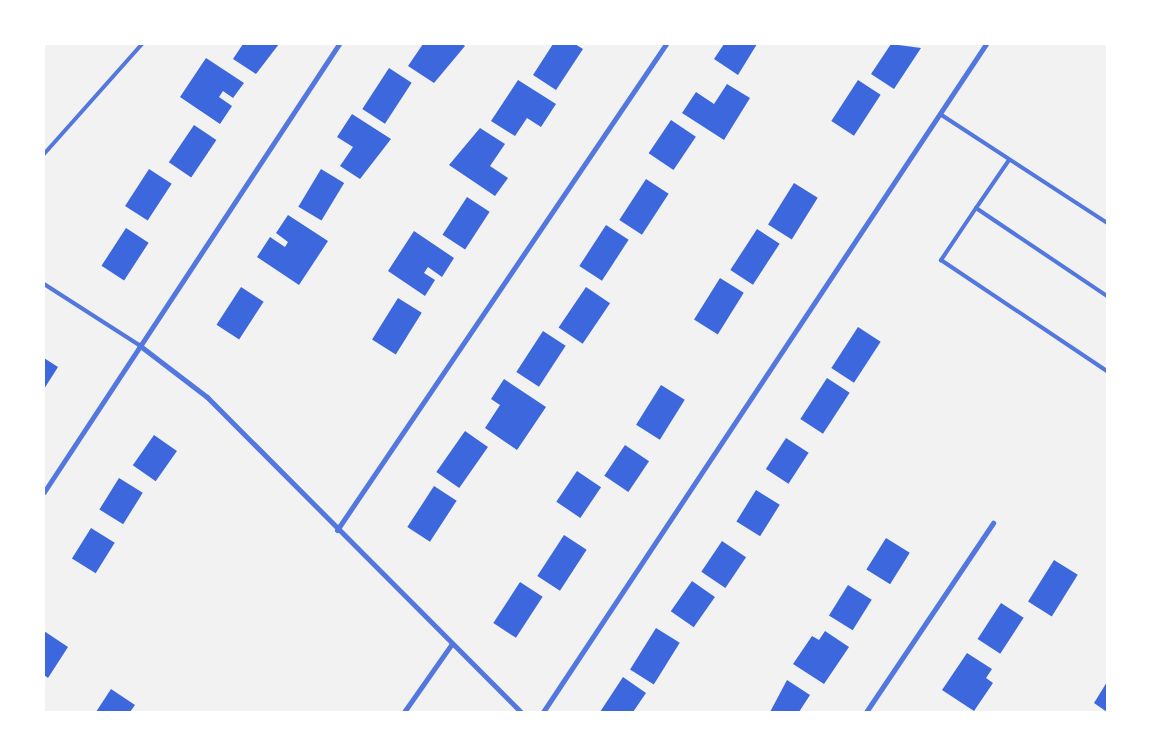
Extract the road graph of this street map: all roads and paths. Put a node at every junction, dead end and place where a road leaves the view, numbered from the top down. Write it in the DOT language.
graph roads {
  1 [pos="142,44"];
  2 [pos="339,44"];
  3 [pos="666,44"];
  4 [pos="986,44"];
  5 [pos="940,114"];
  6 [pos="44,154"];
  7 [pos="1010,160"];
  8 [pos="976,208"];
  9 [pos="1107,223"];
  10 [pos="44,284"];
  11 [pos="1107,296"];
  12 [pos="139,345"];
  13 [pos="1107,371"];
  14 [pos="44,492"];
  15 [pos="993,523"];
  16 [pos="337,530"];
  17 [pos="451,644"];
  18 [pos="404,712"];
  19 [pos="521,712"];
  20 [pos="543,712"];
  21 [pos="866,712"];
  1 -- 6 [label="lane"];
  2 -- 12 [label="street"];
  3 -- 16 [label="street"];
  4 -- 5 [label="street"];
  5 -- 7 [label="lane"];
  5 -- 20 [label="street"];
  7 -- 8 [label="lane"];
  7 -- 9 [label="lane"];
  8 -- 11 [label="lane"];
  8 -- 13 [label="lane"];
  10 -- 12 [label="lane"];
  12 -- 14 [label="street"];
  12 -- 16 [label="street"];
  15 -- 21 [label="street"];
  16 -- 17 [label="street"];
  17 -- 18 [label="street"];
  17 -- 19 [label="street"];
}
